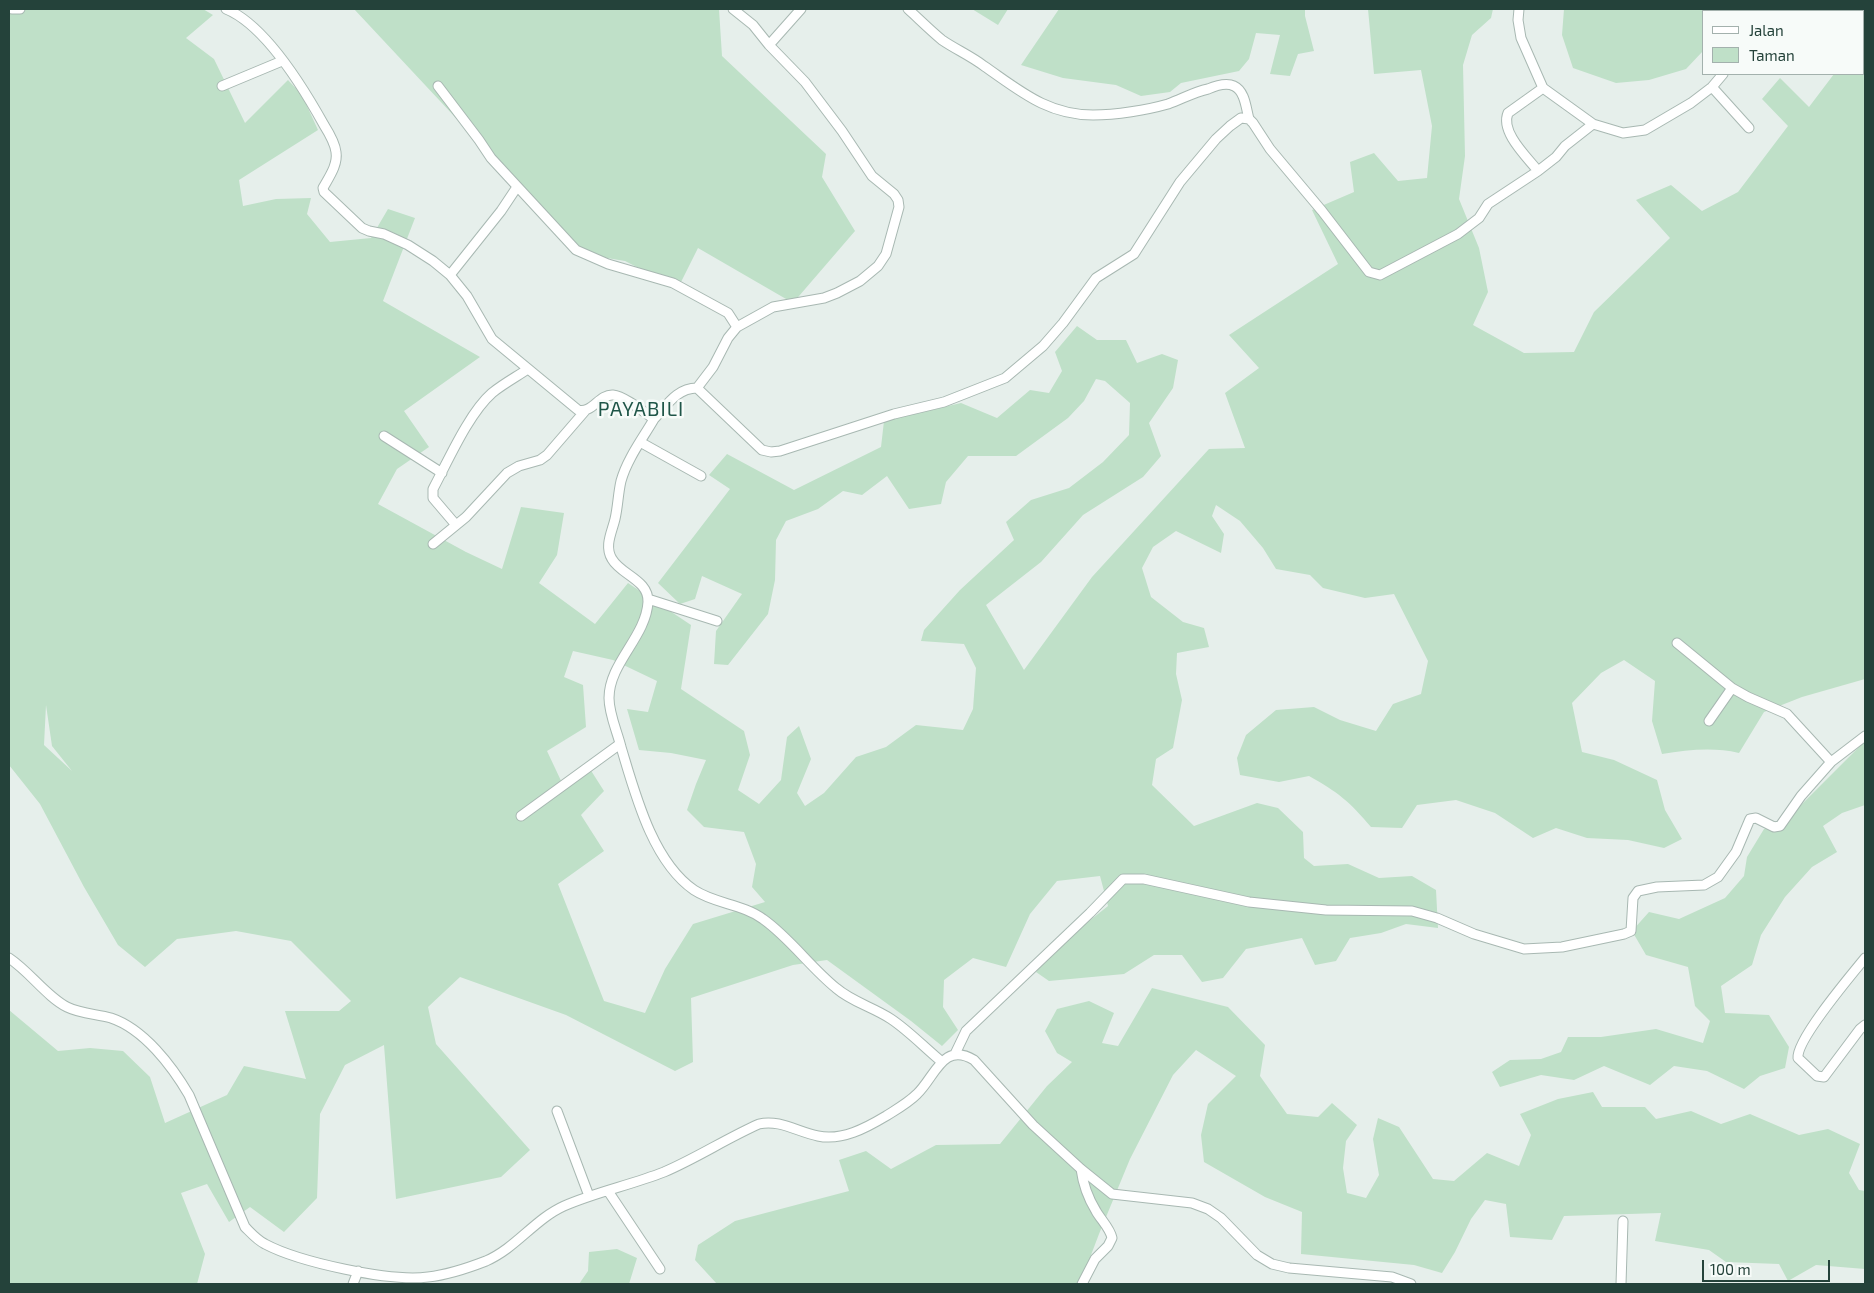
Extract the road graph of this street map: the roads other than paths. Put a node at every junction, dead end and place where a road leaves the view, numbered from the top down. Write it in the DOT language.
graph roads {
  1 [pos="12,9"];
  2 [pos="20,9"];
  3 [pos="226,9"];
  4 [pos="733,9"];
  5 [pos="801,9"];
  6 [pos="908,9"];
  7 [pos="1519,9"];
  8 [pos="769,45"];
  9 [pos="282,61"];
  10 [pos="1722,75"];
  11 [pos="222,86"];
  12 [pos="438,86"];
  13 [pos="1712,87"];
  14 [pos="1543,88"];
  15 [pos="1249,119"];
  16 [pos="1593,124"];
  17 [pos="1749,128"];
  18 [pos="1538,171"];
  19 [pos="517,186"];
  20 [pos="450,275"];
  21 [pos="737,327"];
  22 [pos="528,369"];
  23 [pos="697,388"];
  24 [pos="585,411"];
  25 [pos="654,419"];
  26 [pos="384,436"];
  27 [pos="640,442"];
  28 [pos="442,473"];
  29 [pos="701,476"];
  30 [pos="456,525"];
  31 [pos="433,544"];
  32 [pos="648,599"];
  33 [pos="717,621"];
  34 [pos="1677,643"];
  35 [pos="1732,688"];
  36 [pos="1709,721"];
  37 [pos="1865,736"];
  38 [pos="620,744"];
  39 [pos="1831,762"];
  40 [pos="521,816"];
  41 [pos="9,958"];
  42 [pos="1865,958"];
  43 [pos="1865,1025"];
  44 [pos="955,1054"];
  45 [pos="942,1062"];
  46 [pos="557,1111"];
  47 [pos="1081,1169"];
  48 [pos="608,1190"];
  49 [pos="588,1196"];
  50 [pos="1623,1221"];
  51 [pos="660,1269"];
  52 [pos="358,1271"];
  53 [pos="353,1284"];
  54 [pos="1082,1284"];
  55 [pos="1411,1284"];
  56 [pos="1620,1284"];
  1 -- 2 [label="street"];
  3 -- 9 [label="street"];
  4 -- 8 [label="street"];
  5 -- 8 [label="street"];
  6 -- 15 [label="street"];
  7 -- 14 [label="street"];
  8 -- 21 [label="street"];
  9 -- 11 [label="street"];
  9 -- 20 [label="street"];
  10 -- 13 [label="street"];
  12 -- 19 [label="street"];
  13 -- 16 [label="street"];
  13 -- 17 [label="street"];
  14 -- 16 [label="street"];
  14 -- 18 [label="street"];
  15 -- 18 [label="street"];
  15 -- 23 [label="street"];
  16 -- 18 [label="street"];
  19 -- 20 [label="street"];
  19 -- 21 [label="street"];
  20 -- 22 [label="street"];
  21 -- 23 [label="street"];
  22 -- 24 [label="street"];
  22 -- 28 [label="street"];
  23 -- 25 [label="street"];
  24 -- 25 [label="street"];
  24 -- 30 [label="street"];
  25 -- 27 [label="street"];
  26 -- 28 [label="street"];
  27 -- 29 [label="street"];
  27 -- 32 [label="street"];
  28 -- 30 [label="street"];
  30 -- 31 [label="street"];
  32 -- 33 [label="street"];
  32 -- 38 [label="street"];
  34 -- 35 [label="street"];
  35 -- 36 [label="street"];
  35 -- 39 [label="street"];
  37 -- 39 [label="street"];
  38 -- 40 [label="street"];
  38 -- 45 [label="street"];
  39 -- 44 [label="street"];
  41 -- 52 [label="street"];
  42 -- 43 [label="street"];
  44 -- 45 [label="street"];
  44 -- 47 [label="street"];
  45 -- 48 [label="street"];
  46 -- 49 [label="street"];
  47 -- 54 [label="street"];
  47 -- 55 [label="street"];
  48 -- 49 [label="street"];
  48 -- 51 [label="street"];
  49 -- 52 [label="street"];
  50 -- 56 [label="street"];
  52 -- 53 [label="street"];
}
